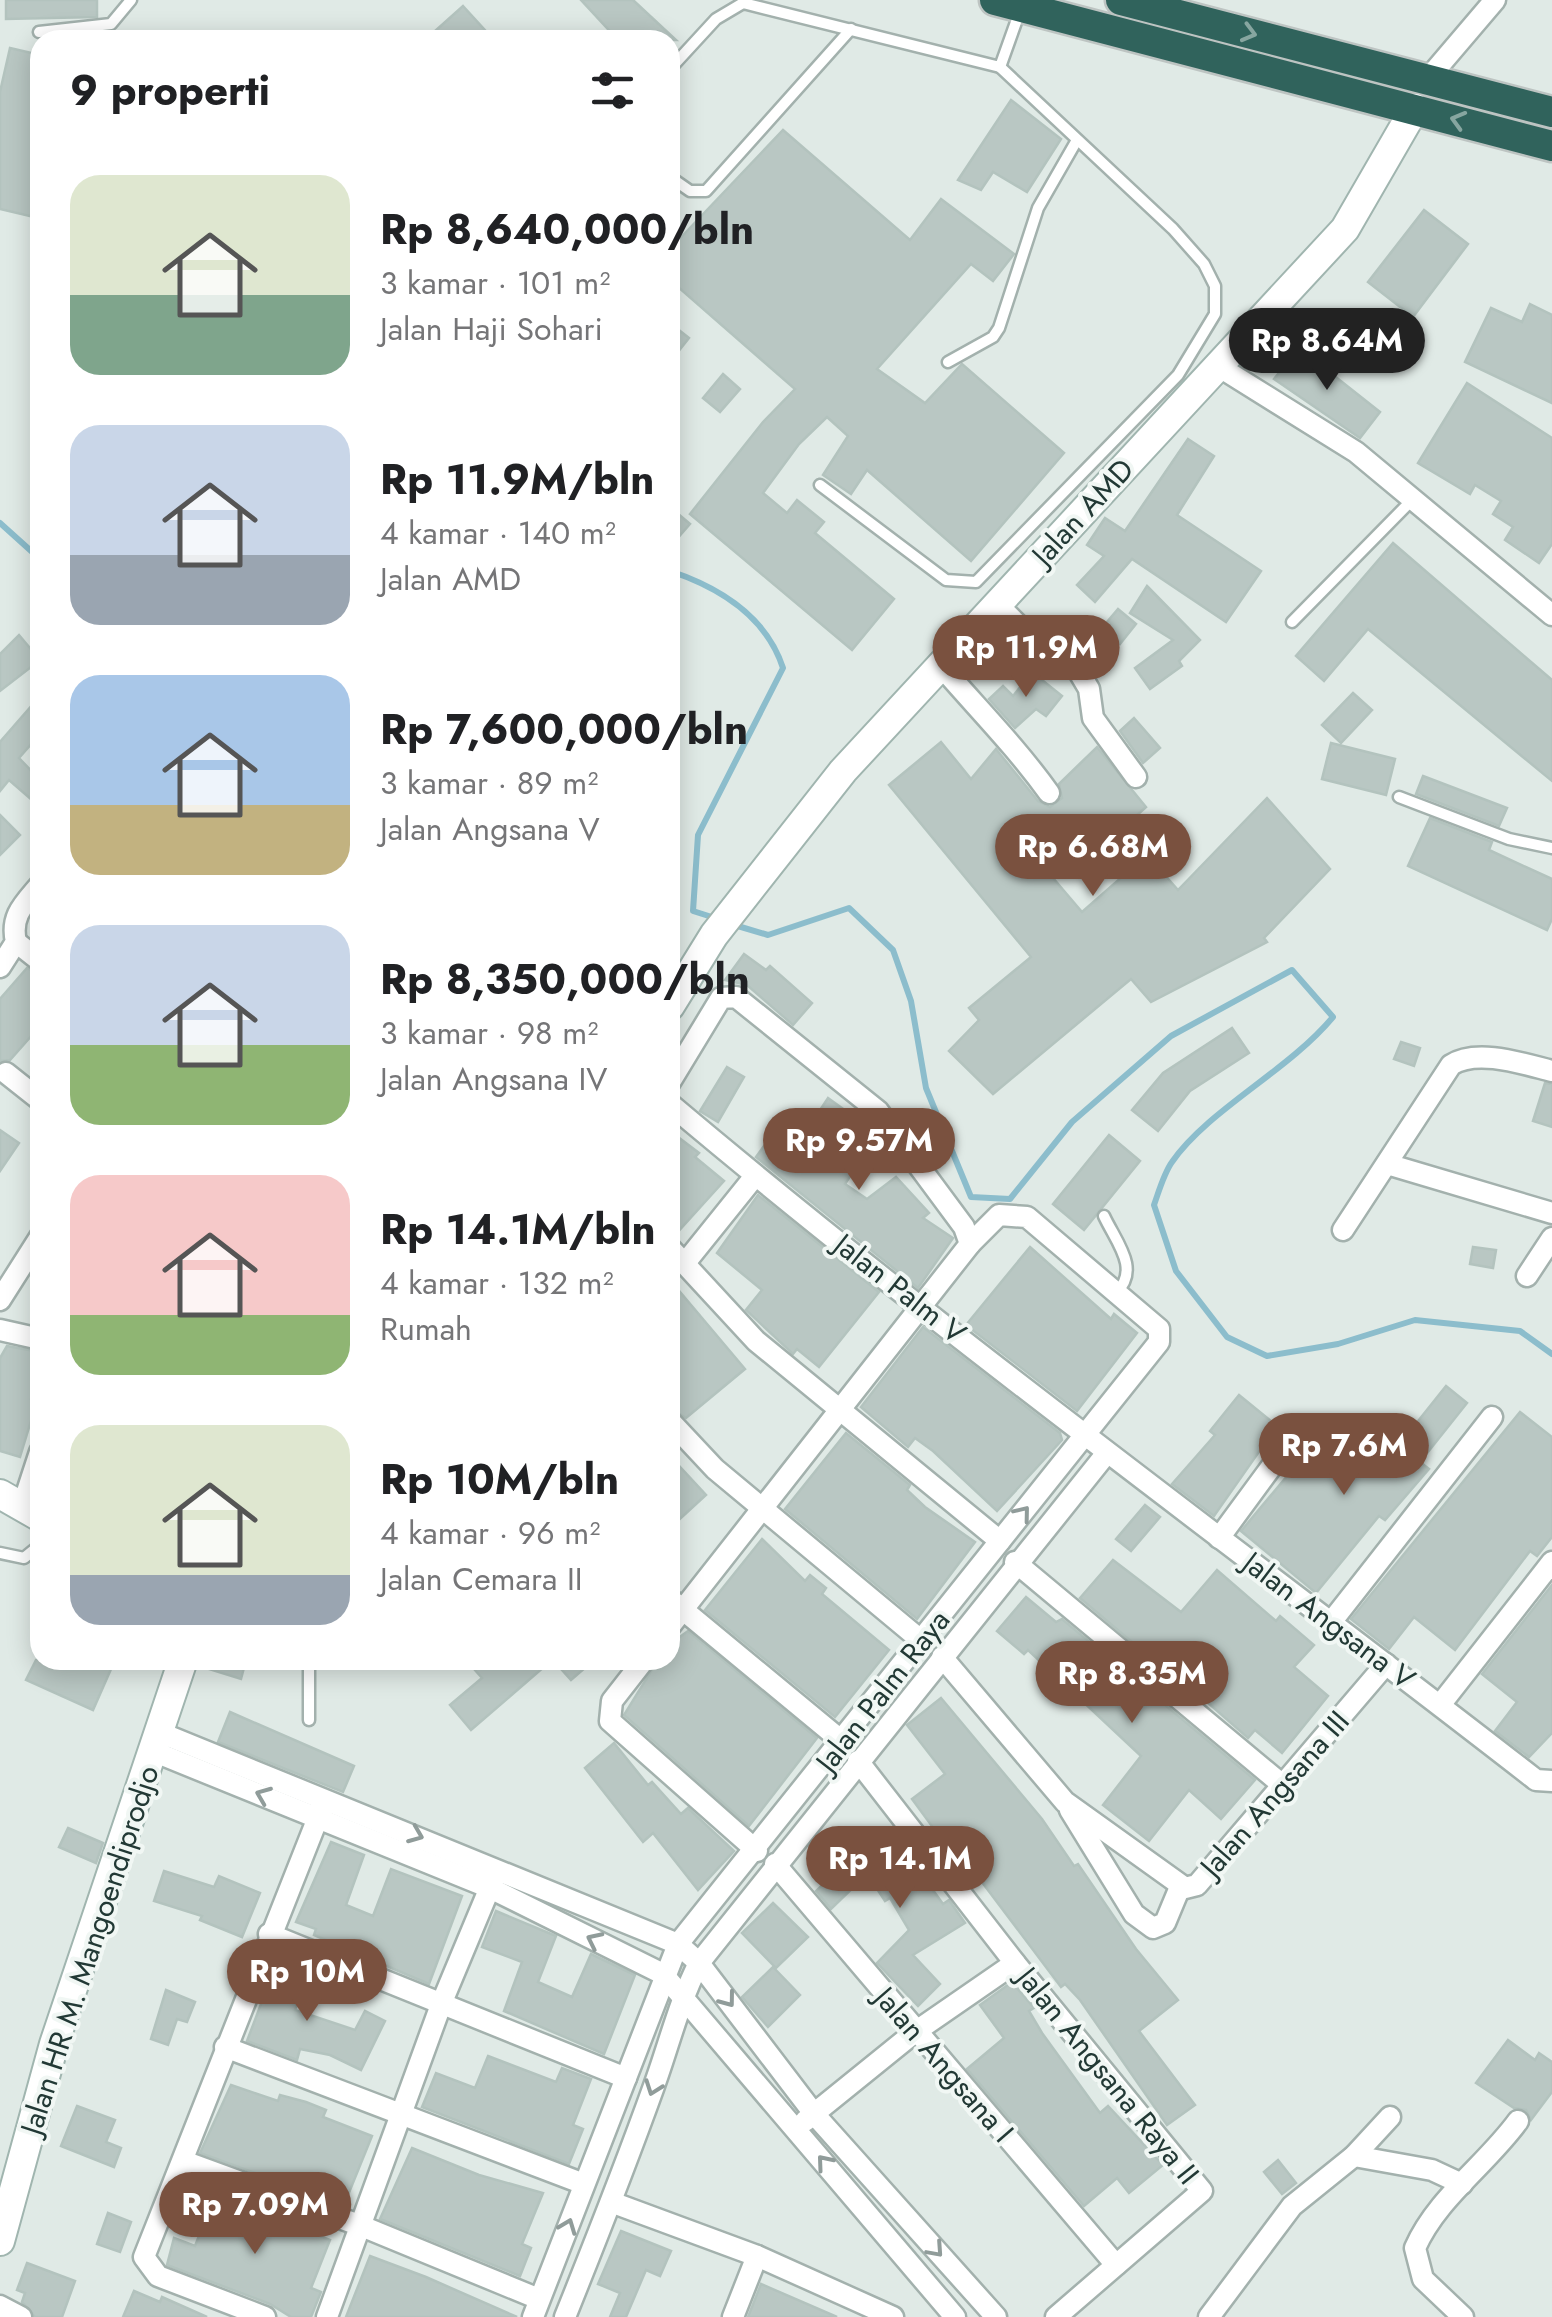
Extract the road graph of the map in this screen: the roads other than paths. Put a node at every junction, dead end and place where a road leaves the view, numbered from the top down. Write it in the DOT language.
graph roads {
  1 [pos="132,0"];
  2 [pos="1494,0"];
  3 [pos="1124,1"];
  4 [pos="1008,4"];
  5 [pos="57,30"];
  6 [pos="851,30"];
  7 [pos="1120,32"];
  8 [pos="1200,36"];
  9 [pos="680,58"];
  10 [pos="1000,67"];
  11 [pos="1420,94"];
  12 [pos="1547,107"];
  13 [pos="1077,140"];
  14 [pos="1552,146"];
  15 [pos="680,184"];
  16 [pos="948,362"];
  17 [pos="1218,366"];
  18 [pos="820,486"];
  19 [pos="1414,498"];
  20 [pos="998,604"];
  21 [pos="1552,615"];
  22 [pos="1292,622"];
  23 [pos="940,666"];
  24 [pos="1136,777"];
  25 [pos="1049,793"];
  26 [pos="1398,797"];
  27 [pos="1552,848"];
  28 [pos="30,899"];
  29 [pos="9,928"];
  30 [pos="30,950"];
  31 [pos="0,968"];
  32 [pos="680,990"];
  33 [pos="680,1066"];
  34 [pos="1552,1071"];
  35 [pos="2,1074"];
  36 [pos="30,1093"];
  37 [pos="680,1112"];
  38 [pos="1386,1164"];
  39 [pos="755,1176"];
  40 [pos="1552,1213"];
  41 [pos="1104,1216"];
  42 [pos="1343,1230"];
  43 [pos="1552,1238"];
  44 [pos="970,1244"];
  45 [pos="30,1253"];
  46 [pos="680,1253"];
  47 [pos="680,1257"];
  48 [pos="1528,1276"];
  49 [pos="1116,1294"];
  50 [pos="0,1300"];
  51 [pos="921,1304"];
  52 [pos="0,1330"];
  53 [pos="30,1338"];
  54 [pos="841,1411"];
  55 [pos="1492,1417"];
  56 [pos="680,1432"];
  57 [pos="1298,1432"];
  58 [pos="1085,1435"];
  59 [pos="1106,1454"];
  60 [pos="30,1480"];
  61 [pos="21,1506"];
  62 [pos="765,1508"];
  63 [pos="1219,1538"];
  64 [pos="1000,1541"];
  65 [pos="0,1553"];
  66 [pos="30,1553"];
  67 [pos="1015,1562"];
  68 [pos="1552,1562"];
  69 [pos="680,1605"];
  70 [pos="680,1617"];
  71 [pos="1332,1620"];
  72 [pos="923,1642"];
  73 [pos="942,1657"];
  74 [pos="1386,1664"];
  75 [pos="179,1670"];
  76 [pos="310,1670"];
  77 [pos="636,1670"];
  78 [pos="1440,1706"];
  79 [pos="309,1720"];
  80 [pos="158,1742"];
  81 [pos="843,1742"];
  82 [pos="858,1761"];
  83 [pos="1550,1777"];
  84 [pos="1285,1787"];
  85 [pos="1065,1802"];
  86 [pos="322,1808"];
  87 [pos="757,1851"];
  88 [pos="775,1864"];
  89 [pos="498,1868"];
  90 [pos="1180,1887"];
  91 [pos="490,1888"];
  92 [pos="270,1934"];
  93 [pos="678,1944"];
  94 [pos="700,1963"];
  95 [pos="1015,1963"];
  96 [pos="663,1974"];
  97 [pos="682,1996"];
  98 [pos="442,2002"];
  99 [pos="915,2032"];
  100 [pos="225,2046"];
  101 [pos="626,2078"];
  102 [pos="402,2114"];
  103 [pos="816,2115"];
  104 [pos="1390,2117"];
  105 [pos="1518,2121"];
  106 [pos="794,2127"];
  107 [pos="1354,2156"];
  108 [pos="184,2162"];
  109 [pos="584,2184"];
  110 [pos="1462,2184"];
  111 [pos="612,2202"];
  112 [pos="360,2224"];
  113 [pos="0,2242"];
  114 [pos="757,2256"];
  115 [pos="1116,2265"];
  116 [pos="0,2306"];
  117 [pos="536,2308"];
  118 [pos="21,2317"];
  119 [pos="265,2317"];
  120 [pos="327,2317"];
  121 [pos="565,2317"];
  122 [pos="733,2317"];
  123 [pos="893,2317"];
  124 [pos="955,2317"];
  125 [pos="996,2317"];
  126 [pos="1056,2317"];
  127 [pos="1209,2317"];
  128 [pos="1463,2317"];
  1 -- 5 [label="lane"];
  2 -- 11 [label="street"];
  3 -- 7 [label="highway"];
  3 -- 8 [label="highway"];
  4 -- 7 [label="highway"];
  4 -- 10 [label="lane"];
  6 -- 9 [label="lane"];
  6 -- 10 [label="lane"];
  6 -- 15 [label="lane"];
  7 -- 8 [label="highway"];
  8 -- 11 [label="highway"];
  10 -- 13 [label="lane"];
  11 -- 12 [label="highway"];
  14 -- 11 [label="highway, one-way"];
  11 -- 17 [label="street, Jalan AMD"];
  13 -- 16 [label="lane"];
  13 -- 18 [label="lane"];
  17 -- 19 [label="street"];
  17 -- 20 [label="street, Jalan AMD"];
  19 -- 21 [label="street"];
  19 -- 22 [label="lane"];
  20 -- 23 [label="street, Jalan AMD"];
  20 -- 24 [label="street"];
  23 -- 25 [label="street"];
  23 -- 32 [label="street, Jalan AMD"];
  26 -- 27 [label="lane"];
  28 -- 29 [label="street"];
  29 -- 30 [label="street"];
  29 -- 31 [label="street"];
  33 -- 44 [label="street"];
  34 -- 38 [label="street"];
  35 -- 36 [label="street"];
  37 -- 39 [label="street, Jalan Palm V"];
  38 -- 40 [label="street"];
  38 -- 42 [label="street"];
  39 -- 46 [label="street"];
  39 -- 51 [label="street, Jalan Palm V"];
  41 -- 49 [label="lane"];
  43 -- 48 [label="street"];
  44 -- 49 [label="street"];
  44 -- 51 [label="street"];
  45 -- 50 [label="street"];
  47 -- 54 [label="street"];
  49 -- 58 [label="street, Jalan Palm Raya"];
  51 -- 54 [label="street"];
  51 -- 58 [label="street, Jalan Palm V"];
  52 -- 53 [label="street"];
  54 -- 62 [label="street"];
  54 -- 64 [label="street"];
  55 -- 71 [label="street"];
  56 -- 62 [label="street"];
  57 -- 63 [label="street"];
  58 -- 59 [label="street, Jalan Palm V"];
  64 -- 58 [label="street, Jalan Palm Raya, one-way"];
  59 -- 63 [label="street, Jalan Angsana V"];
  59 -- 67 [label="street"];
  60 -- 61 [label="street"];
  62 -- 69 [label="street"];
  62 -- 72 [label="street"];
  63 -- 71 [label="street, Jalan Angsana V"];
  64 -- 72 [label="street, Jalan Palm Raya"];
  65 -- 66 [label="lane"];
  67 -- 73 [label="street"];
  67 -- 84 [label="street"];
  68 -- 78 [label="street"];
  70 -- 81 [label="street"];
  71 -- 74 [label="street, Jalan Angsana V"];
  72 -- 81 [label="street, Jalan Palm Raya"];
  73 -- 82 [label="street"];
  73 -- 85 [label="street, Jalan Angsana III"];
  74 -- 78 [label="street, Jalan Angsana V"];
  74 -- 84 [label="street, Jalan Angsana III"];
  75 -- 80 [label="street, Jalan HR M. Mangoendiprodjo"];
  76 -- 79 [label="lane"];
  77 -- 87 [label="street"];
  78 -- 83 [label="street, Jalan Angsana V"];
  80 -- 86 [label="street"];
  80 -- 113 [label="street, Jalan HR M. Mangoendiprodjo"];
  81 -- 87 [label="street, Jalan Palm Raya"];
  82 -- 88 [label="street"];
  82 -- 95 [label="street, Jalan Angsana Raya II"];
  84 -- 90 [label="street, Jalan Angsana III"];
  85 -- 90 [label="street, Jalan Angsana III"];
  85 -- 90 [label="street"];
  86 -- 89 [label="street, one-way"];
  86 -- 91 [label="street"];
  86 -- 92 [label="street"];
  87 -- 93 [label="street, Jalan Palm Raya"];
  88 -- 94 [label="street"];
  88 -- 99 [label="street, Jalan Angsana I"];
  89 -- 91 [label="street"];
  89 -- 93 [label="street"];
  96 -- 91 [label="street, one-way"];
  91 -- 98 [label="street"];
  92 -- 98 [label="street"];
  92 -- 100 [label="street"];
  93 -- 94 [label="street"];
  93 -- 96 [label="street, Jalan Palm Raya"];
  94 -- 97 [label="street"];
  94 -- 103 [label="street, one-way"];
  95 -- 99 [label="street"];
  95 -- 115 [label="street, Jalan Angsana Raya II"];
  96 -- 97 [label="street"];
  96 -- 101 [label="street, Jalan Palm Raya"];
  97 -- 106 [label="street"];
  97 -- 111 [label="street, one-way"];
  98 -- 101 [label="street"];
  98 -- 102 [label="street"];
  99 -- 103 [label="street"];
  99 -- 115 [label="street, Jalan Angsana I"];
  100 -- 102 [label="street"];
  100 -- 108 [label="street"];
  101 -- 109 [label="street, Jalan Palm Raya"];
  102 -- 109 [label="street"];
  102 -- 112 [label="street"];
  103 -- 106 [label="street"];
  103 -- 125 [label="street, one-way"];
  104 -- 107 [label="street"];
  105 -- 110 [label="street"];
  124 -- 106 [label="street, one-way"];
  107 -- 110 [label="street"];
  107 -- 127 [label="street"];
  108 -- 112 [label="street"];
  108 -- 119 [label="street"];
  117 -- 109 [label="street, Jalan Palm Raya, one-way"];
  110 -- 128 [label="street"];
  111 -- 114 [label="street"];
  111 -- 121 [label="street"];
  112 -- 117 [label="street"];
  112 -- 120 [label="street"];
  114 -- 122 [label="street"];
  114 -- 123 [label="street"];
  115 -- 126 [label="street, Jalan Angsana Raya II"];
  116 -- 118 [label="street"];
}
